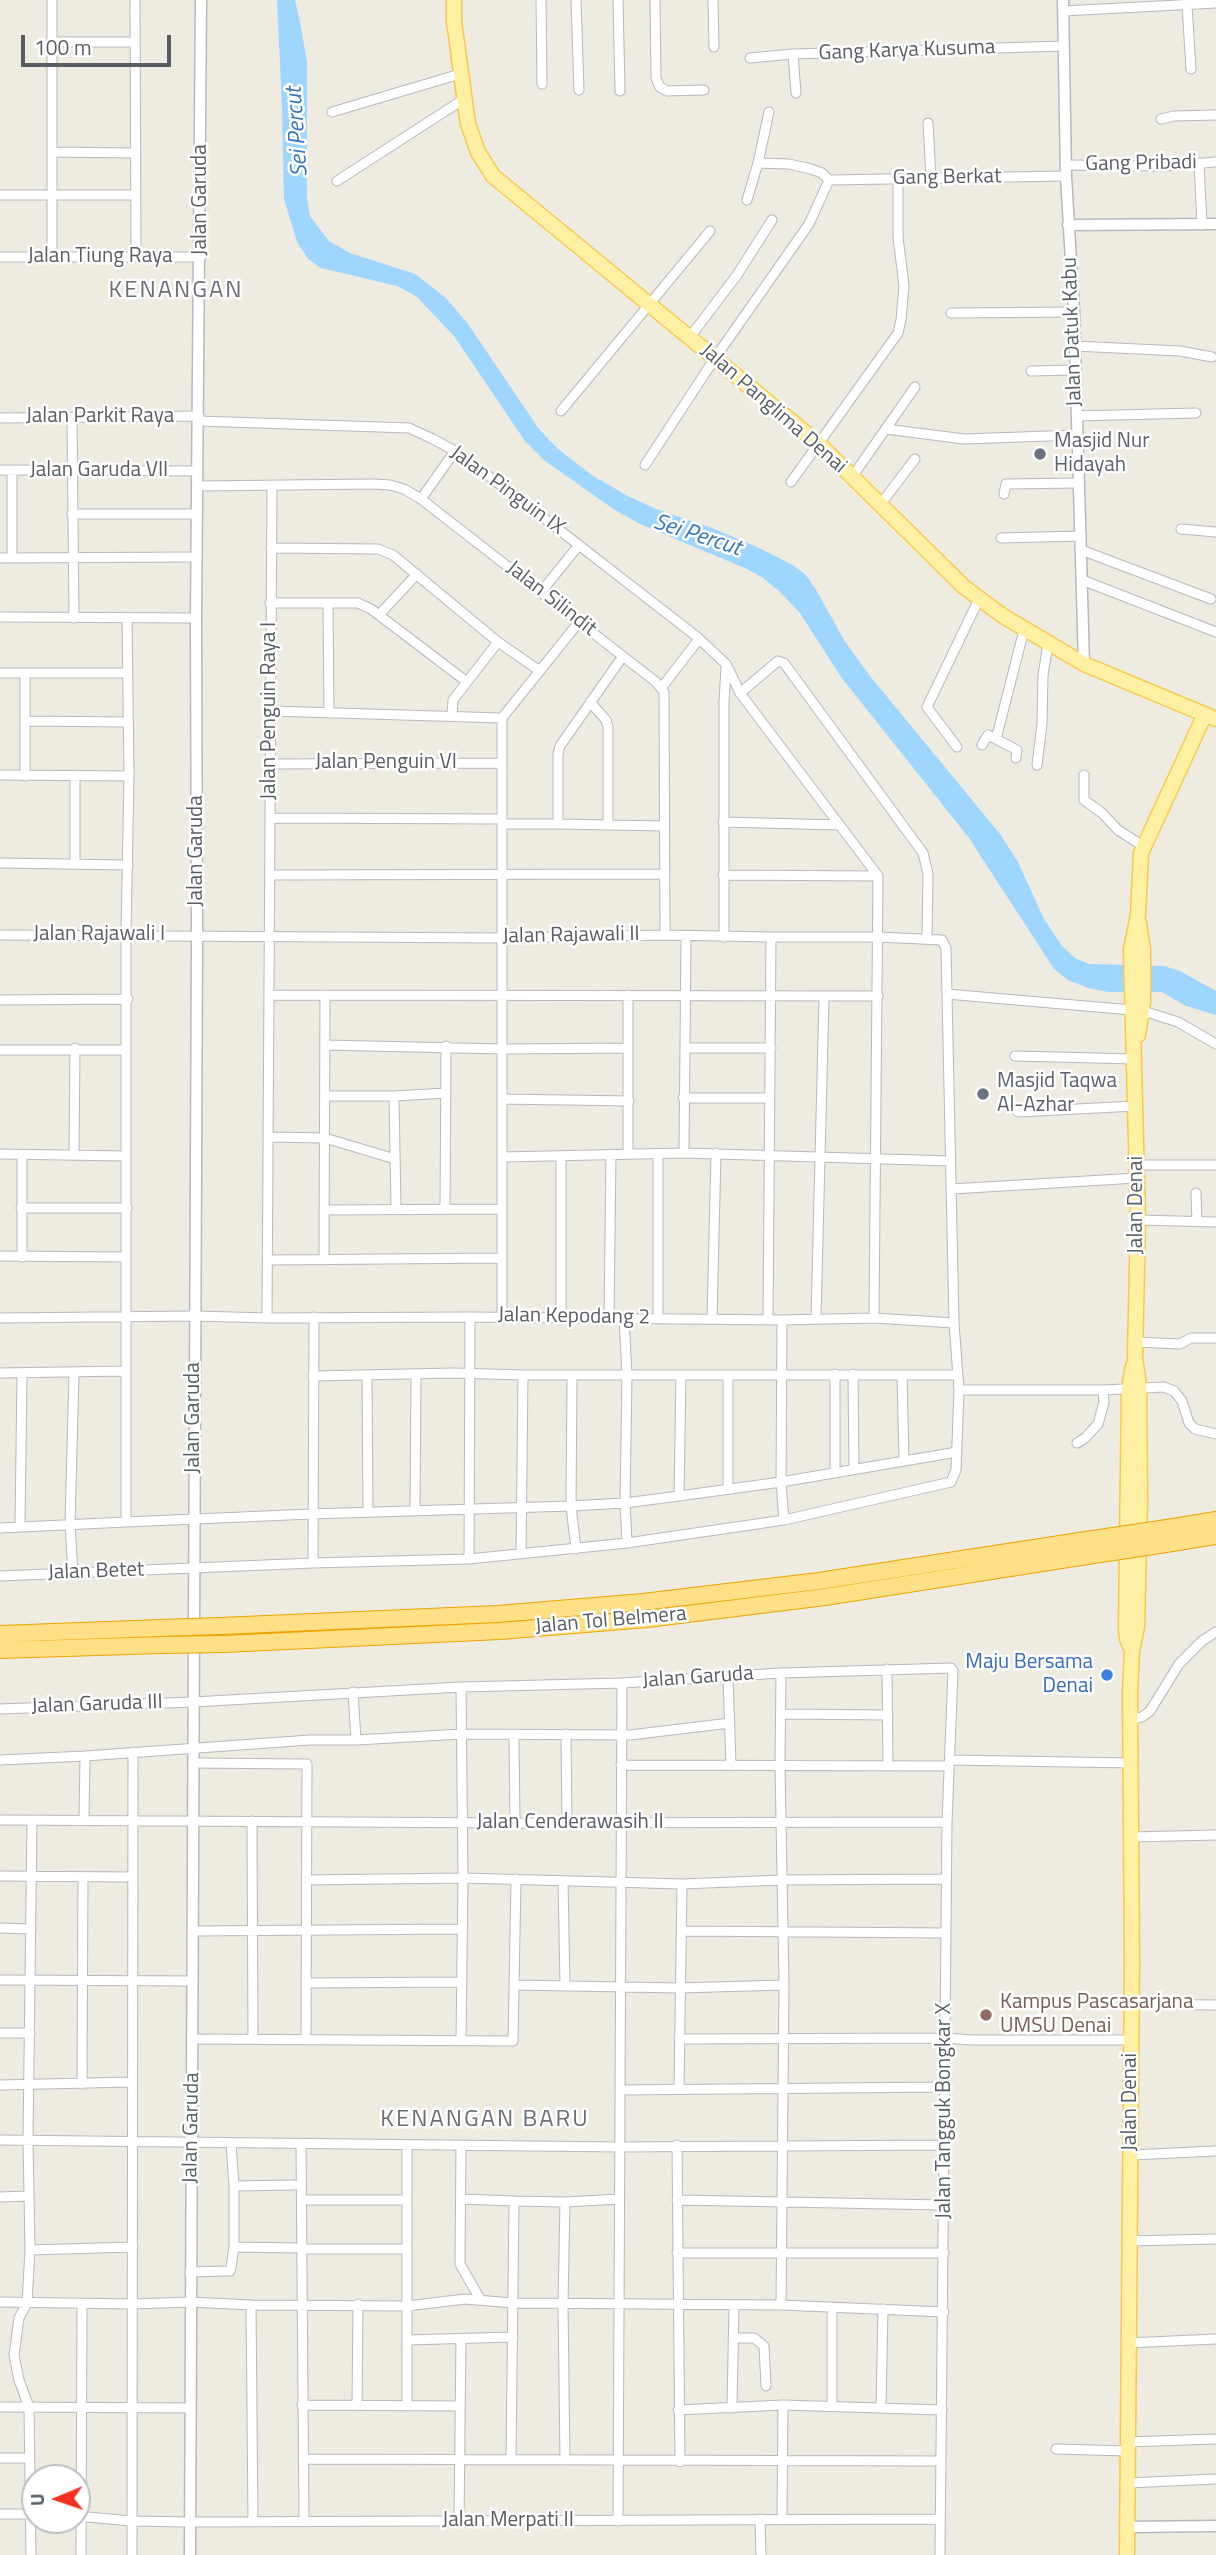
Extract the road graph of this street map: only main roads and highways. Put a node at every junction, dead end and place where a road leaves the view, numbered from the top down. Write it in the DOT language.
graph roads {
  1 [pos="454,0"];
  2 [pos="1210,717"];
  3 [pos="1216,1520"];
  4 [pos="1167,1536"];
  5 [pos="1216,1536"];
  6 [pos="1086,1548"];
  7 [pos="0,1633"];
  8 [pos="0,1650"];
  9 [pos="1127,2555"];
  1 -- 2 [label="main road, Jalan Panglima Denai"];
  2 -- 9 [label="main road, Jalan Denai"];
  3 -- 4 [label="highway, Jalan Tol Belmera"];
  4 -- 5 [label="highway, Jalan Tol Belmera"];
  4 -- 6 [label="highway, Jalan Tol Belmera, bridge"];
  6 -- 7 [label="highway, Jalan Tol Belmera, bridge"];
  6 -- 8 [label="highway, Jalan Tol Belmera, bridge"];
}
